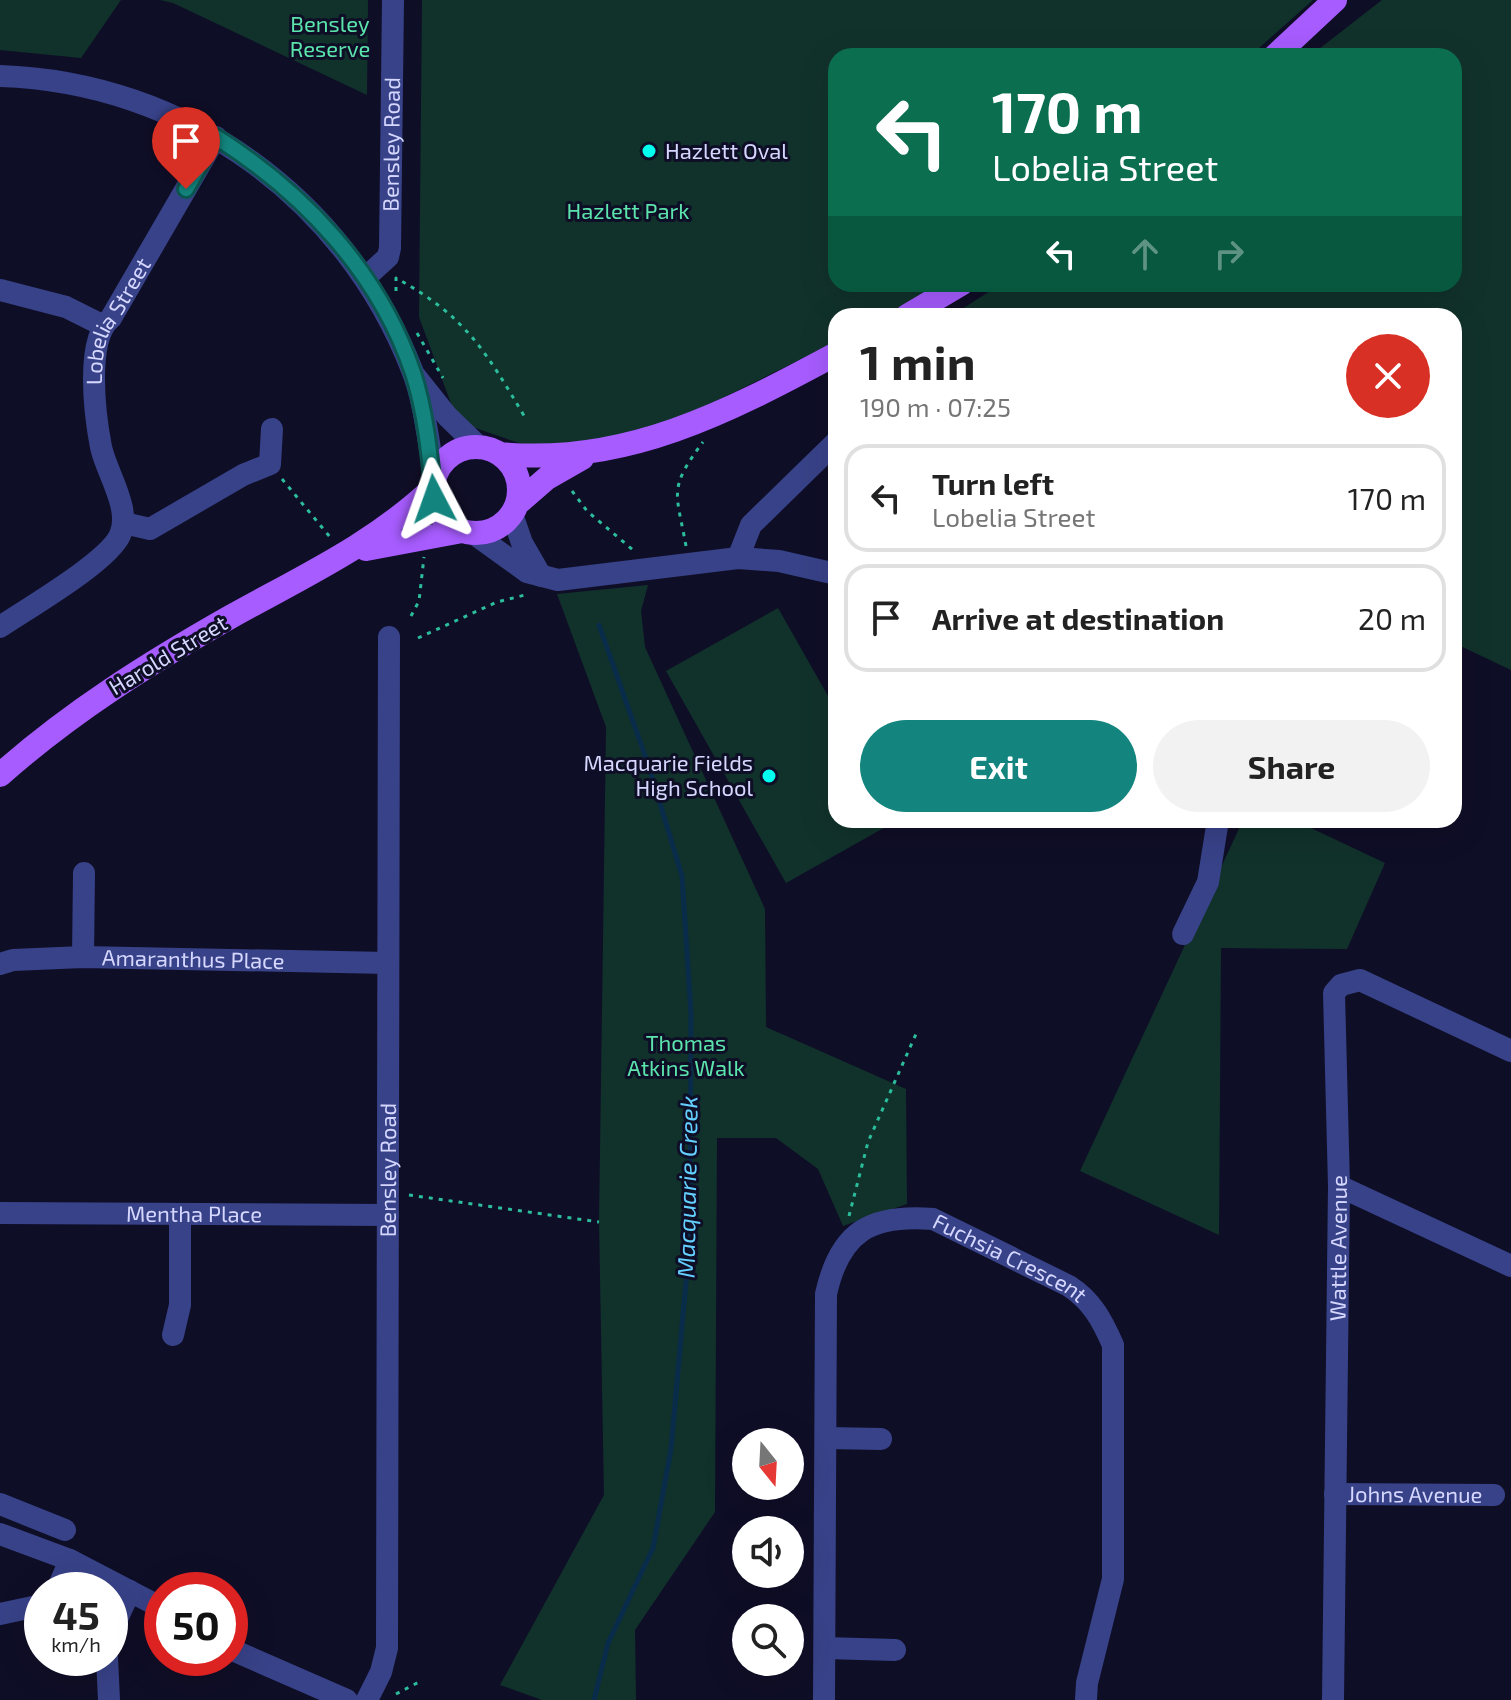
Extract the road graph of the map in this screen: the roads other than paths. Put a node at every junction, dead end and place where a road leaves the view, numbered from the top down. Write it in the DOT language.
graph roads {
  1 [pos="393,0"];
  2 [pos="1335,0"];
  3 [pos="1284,48"];
  4 [pos="0,76"];
  5 [pos="216,137"];
  6 [pos="365,278"];
  7 [pos="0,290"];
  8 [pos="948,292"];
  9 [pos="920,308"];
  10 [pos="102,325"];
  11 [pos="828,358"];
  12 [pos="413,373"];
  13 [pos="272,429"];
  14 [pos="828,450"];
  15 [pos="490,451"];
  16 [pos="596,453"];
  17 [pos="434,483"];
  18 [pos="514,509"];
  19 [pos="124,523"];
  20 [pos="468,532"];
  21 [pos="348,554"];
  22 [pos="738,558"];
  23 [pos="828,575"];
  24 [pos="542,584"];
  25 [pos="0,627"];
  26 [pos="389,637"];
  27 [pos="0,775"];
  28 [pos="1217,828"];
  29 [pos="84,873"];
  30 [pos="1183,934"];
  31 [pos="83,957"];
  32 [pos="388,963"];
  33 [pos="0,964"];
  34 [pos="1511,1051"];
  35 [pos="1339,1186"];
  36 [pos="0,1213"];
  37 [pos="180,1214"];
  38 [pos="388,1215"];
  39 [pos="1511,1266"];
  40 [pos="173,1335"];
  41 [pos="827,1438"];
  42 [pos="881,1439"];
  43 [pos="1335,1494"];
  44 [pos="1494,1495"];
  45 [pos="0,1504"];
  46 [pos="65,1530"];
  47 [pos="0,1534"];
  48 [pos="70,1560"];
  49 [pos="65,1572"];
  50 [pos="130,1591"];
  51 [pos="128,1595"];
  52 [pos="144,1598"];
  53 [pos="24,1609"];
  54 [pos="0,1614"];
  55 [pos="825,1648"];
  56 [pos="895,1650"];
  57 [pos="248,1657"];
  58 [pos="108,1676"];
  59 [pos="109,1700"];
  60 [pos="347,1700"];
  61 [pos="367,1700"];
  62 [pos="824,1700"];
  63 [pos="1086,1700"];
  64 [pos="1333,1700"];
  1 -- 6 [label="street, Bensley Road"];
  2 -- 3 [label="main road"];
  4 -- 5 [label="street"];
  5 -- 6 [label="street"];
  5 -- 10 [label="street, Lobelia Street"];
  6 -- 12 [label="street"];
  7 -- 10 [label="street"];
  8 -- 9 [label="main road"];
  10 -- 19 [label="street, Lobelia Street"];
  11 -- 16 [label="main road"];
  12 -- 15 [label="street"];
  12 -- 17 [label="street"];
  13 -- 19 [label="street"];
  14 -- 22 [label="street"];
  15 -- 16 [label="main road"];
  15 -- 17 [label="main road"];
  15 -- 18 [label="main road"];
  16 -- 18 [label="main road"];
  17 -- 20 [label="main road"];
  17 -- 21 [label="main road, Harold Street"];
  18 -- 20 [label="main road"];
  18 -- 24 [label="street"];
  19 -- 25 [label="street"];
  20 -- 21 [label="main road, Harold Street"];
  20 -- 24 [label="street"];
  21 -- 27 [label="main road, Harold Street"];
  22 -- 23 [label="street"];
  22 -- 24 [label="street"];
  26 -- 32 [label="street, Bensley Road"];
  28 -- 30 [label="street"];
  29 -- 31 [label="street"];
  31 -- 32 [label="street, Amaranthus Place"];
  31 -- 33 [label="street, Amaranthus Place"];
  32 -- 38 [label="street, Bensley Road"];
  34 -- 35 [label="street, Wattle Avenue"];
  35 -- 39 [label="street"];
  35 -- 43 [label="street, Wattle Avenue"];
  36 -- 37 [label="street, Mentha Place"];
  37 -- 38 [label="street, Mentha Place"];
  37 -- 40 [label="street"];
  38 -- 61 [label="street, Bensley Road"];
  41 -- 42 [label="street"];
  41 -- 55 [label="street, Fuchsia Crescent"];
  41 -- 63 [label="street, Fuchsia Crescent"];
  43 -- 44 [label="street, Johns Avenue"];
  43 -- 64 [label="street, Wattle Avenue"];
  45 -- 46 [label="street"];
  47 -- 48 [label="street"];
  48 -- 49 [label="street"];
  48 -- 50 [label="street"];
  50 -- 51 [label="street"];
  50 -- 52 [label="street"];
  53 -- 54 [label="street"];
  55 -- 56 [label="street"];
  55 -- 62 [label="street, Fuchsia Crescent"];
  57 -- 60 [label="street"];
  58 -- 59 [label="street"];
}
